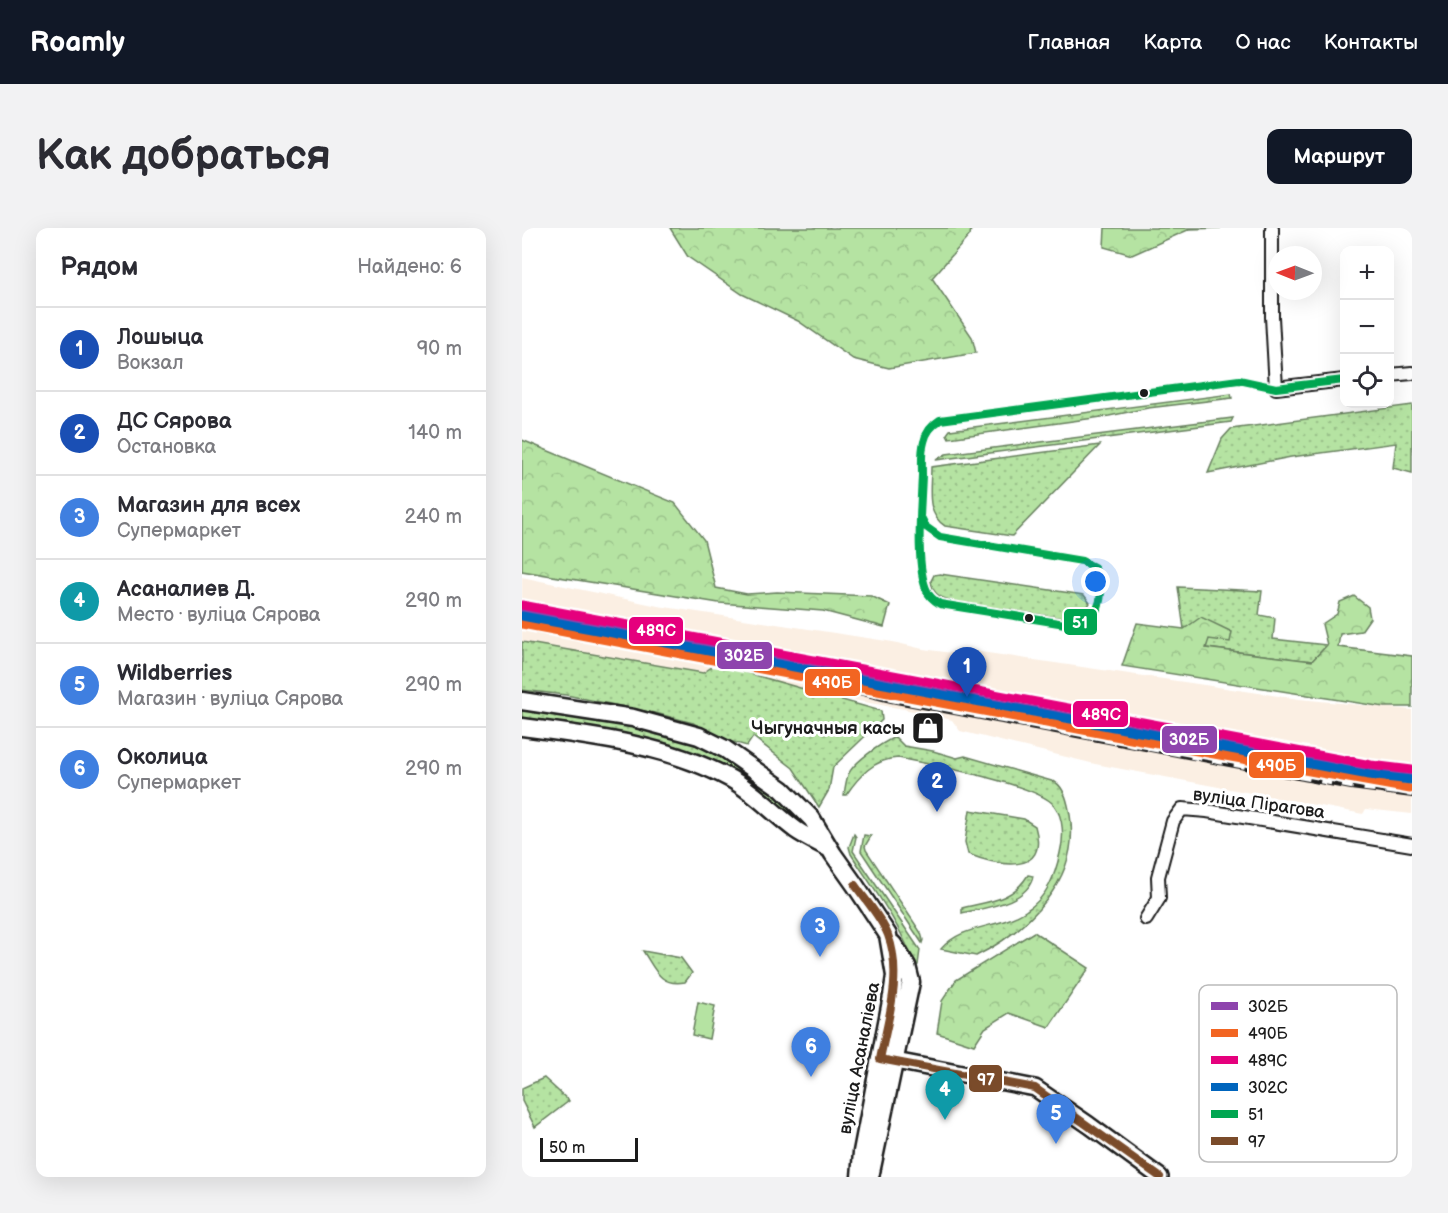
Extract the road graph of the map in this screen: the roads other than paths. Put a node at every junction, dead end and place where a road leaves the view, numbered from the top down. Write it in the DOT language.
graph roads {
  1 [pos="1272,228"];
  2 [pos="1412,373"];
  3 [pos="1394,375"];
  4 [pos="1340,380"];
  5 [pos="522,700"];
  6 [pos="522,727"];
  7 [pos="1412,845"];
  8 [pos="829,849"];
  9 [pos="1146,919"];
  10 [pos="888,1060"];
  11 [pos="860,1177"];
  12 [pos="870,1177"];
  13 [pos="1160,1177"];
  1 -- 4 [label="street"];
  2 -- 3 [label="street"];
  5 -- 8 [label="main road"];
  6 -- 8 [label="main road"];
  7 -- 9 [label="street, вуліца Пірагова"];
  8 -- 10 [label="main road"];
  10 -- 11 [label="main road, вуліца Асаналіева"];
  10 -- 12 [label="main road, вуліца Асаналіева"];
  10 -- 13 [label="street"];
}
